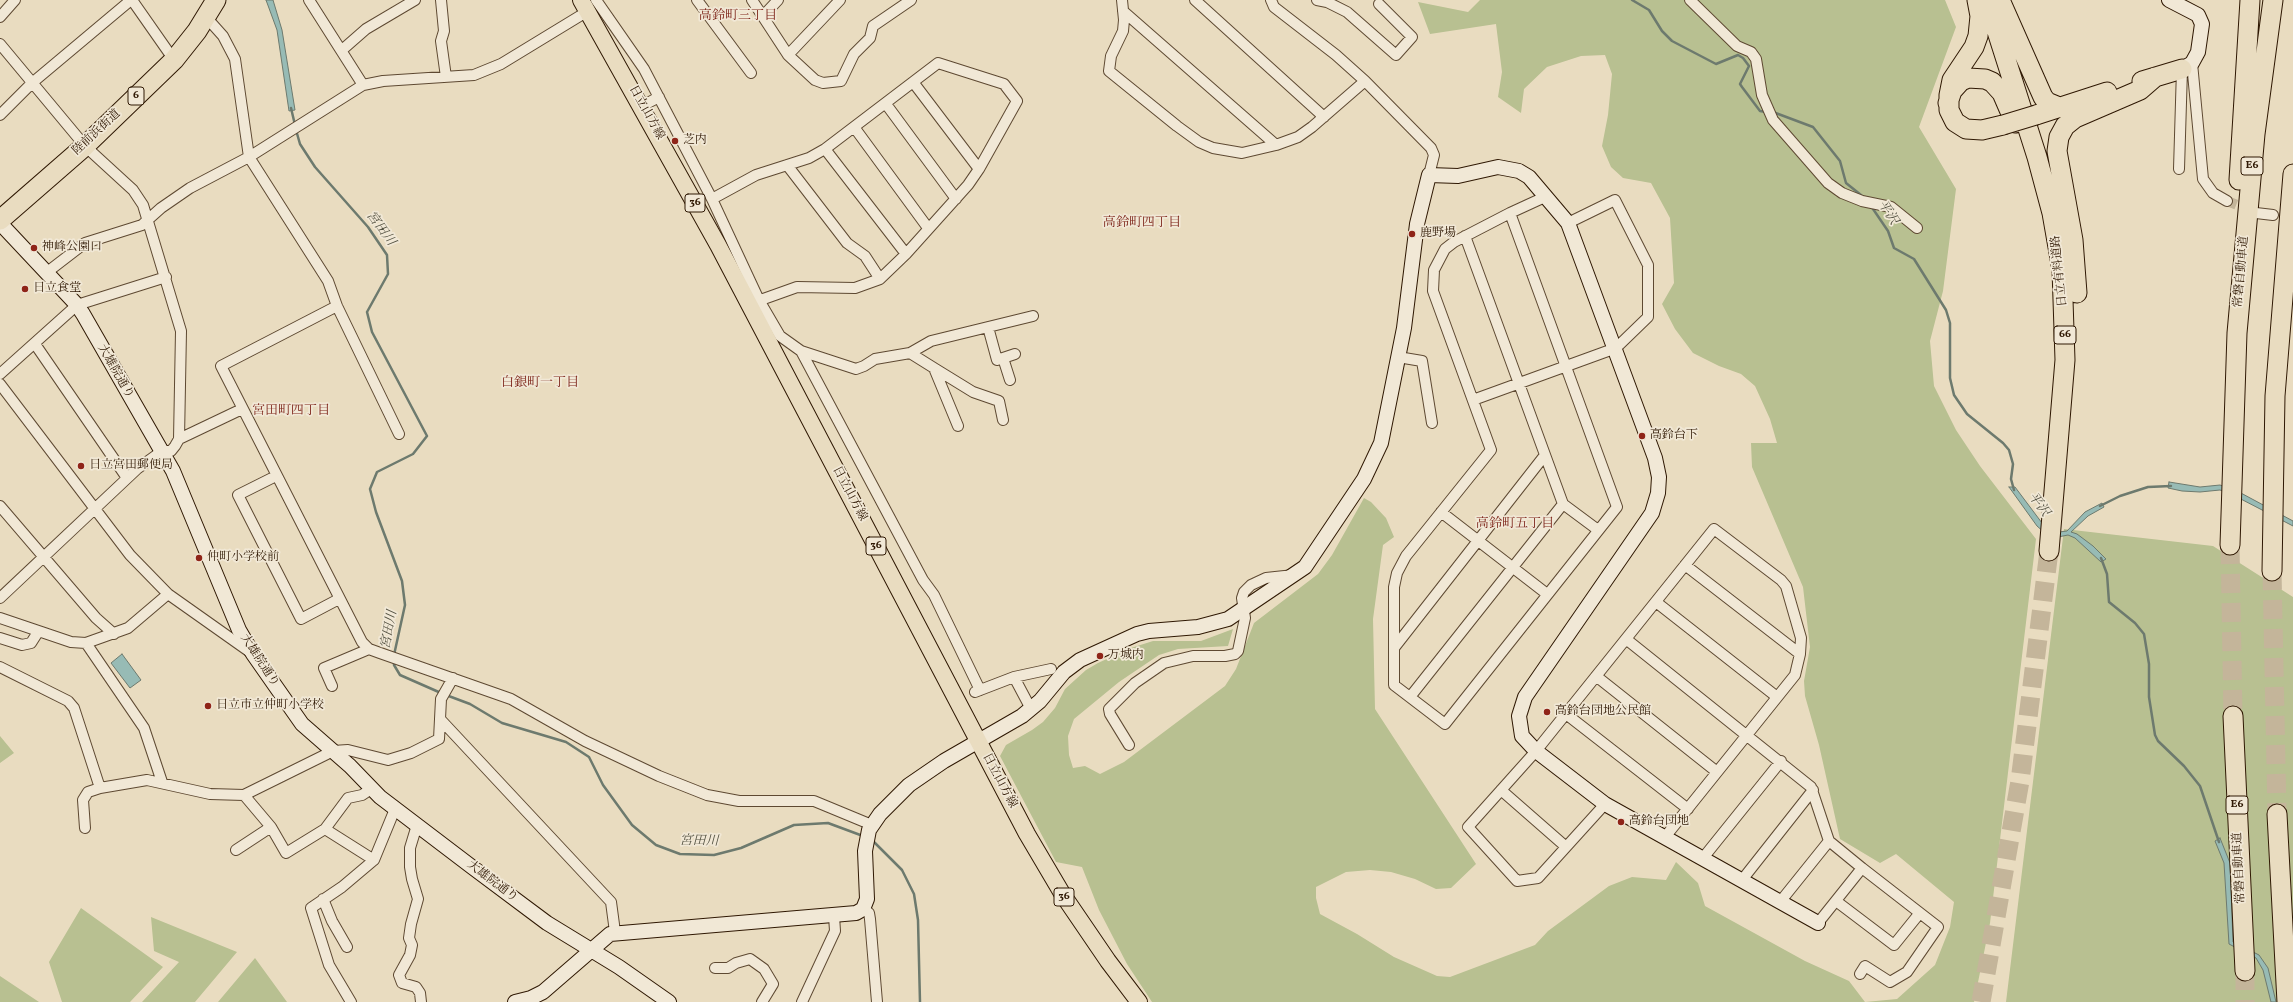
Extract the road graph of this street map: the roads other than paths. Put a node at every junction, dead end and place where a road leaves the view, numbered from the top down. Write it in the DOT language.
graph roads {
  1 [pos="15,0"];
  2 [pos="132,0"];
  3 [pos="309,0"];
  4 [pos="415,0"];
  5 [pos="441,0"];
  6 [pos="697,0"];
  7 [pos="752,0"];
  8 [pos="778,0"];
  9 [pos="840,0"];
  10 [pos="911,0"];
  11 [pos="1122,0"];
  12 [pos="1196,0"];
  13 [pos="1271,0"];
  14 [pos="1317,0"];
  15 [pos="1690,0"];
  16 [pos="1977,0"];
  17 [pos="1987,0"];
  18 [pos="2000,0"];
  19 [pos="2169,0"];
  20 [pos="2250,0"];
  21 [pos="2273,0"];
  22 [pos="589,4"];
  23 [pos="1379,4"];
  24 [pos="209,7"];
  25 [pos="1123,11"];
  26 [pos="763,16"];
  27 [pos="0,17"];
  28 [pos="0,44"];
  29 [pos="342,50"];
  30 [pos="788,55"];
  31 [pos="174,60"];
  32 [pos="2187,66"];
  33 [pos="751,73"];
  34 [pos="446,77"];
  35 [pos="2155,77"];
  36 [pos="1365,81"];
  37 [pos="913,82"];
  38 [pos="32,83"];
  39 [pos="363,86"];
  40 [pos="659,97"];
  41 [pos="1948,103"];
  42 [pos="886,104"];
  43 [pos="642,106"];
  44 [pos="2059,107"];
  45 [pos="0,115"];
  46 [pos="1324,117"];
  47 [pos="854,127"];
  48 [pos="1276,145"];
  49 [pos="85,146"];
  50 [pos="825,150"];
  51 [pos="249,157"];
  52 [pos="787,164"];
  53 [pos="979,169"];
  54 [pos="2179,169"];
  55 [pos="2293,174"];
  56 [pos="1429,175"];
  57 [pos="1547,196"];
  58 [pos="712,199"];
  59 [pos="956,199"];
  60 [pos="2227,201"];
  61 [pos="1510,213"];
  62 [pos="2052,213"];
  63 [pos="2256,213"];
  64 [pos="2273,215"];
  65 [pos="147,219"];
  66 [pos="0,221"];
  67 [pos="1568,223"];
  68 [pos="928,228"];
  69 [pos="1917,228"];
  70 [pos="1465,236"];
  71 [pos="906,254"];
  72 [pos="2293,259"];
  73 [pos="46,274"];
  74 [pos="166,277"];
  75 [pos="880,279"];
  76 [pos="754,302"];
  77 [pos="77,305"];
  78 [pos="337,306"];
  79 [pos="1033,316"];
  80 [pos="988,327"];
  81 [pos="2237,333"];
  82 [pos="35,344"];
  83 [pos="1616,348"];
  84 [pos="801,351"];
  85 [pos="910,353"];
  86 [pos="1015,354"];
  87 [pos="1398,357"];
  88 [pos="1003,358"];
  89 [pos="1566,367"];
  90 [pos="934,368"];
  91 [pos="0,374"];
  92 [pos="1010,380"];
  93 [pos="0,384"];
  94 [pos="1519,384"];
  95 [pos="2275,396"];
  96 [pos="1473,400"];
  97 [pos="242,410"];
  98 [pos="1003,420"];
  99 [pos="1432,423"];
  100 [pos="958,426"];
  101 [pos="399,434"];
  102 [pos="178,439"];
  103 [pos="162,451"];
  104 [pos="1545,455"];
  105 [pos="2058,459"];
  106 [pos="276,476"];
  107 [pos="127,478"];
  108 [pos="1563,504"];
  109 [pos="0,506"];
  110 [pos="95,509"];
  111 [pos="1441,512"];
  112 [pos="1598,530"];
  113 [pos="1478,540"];
  114 [pos="2230,541"];
  115 [pos="2049,551"];
  116 [pos="43,556"];
  117 [pos="1685,564"];
  118 [pos="1512,568"];
  119 [pos="2272,568"];
  120 [pos="168,594"];
  121 [pos="1547,594"];
  122 [pos="0,598"];
  123 [pos="339,599"];
  124 [pos="1656,602"];
  125 [pos="1244,608"];
  126 [pos="0,618"];
  127 [pos="38,632"];
  128 [pos="114,634"];
  129 [pos="0,638"];
  130 [pos="1626,639"];
  131 [pos="86,644"];
  132 [pos="1394,648"];
  133 [pos="369,649"];
  134 [pos="253,654"];
  135 [pos="1800,654"];
  136 [pos="0,667"];
  137 [pos="1051,669"];
  138 [pos="1596,676"];
  139 [pos="1014,677"];
  140 [pos="453,678"];
  141 [pos="332,686"];
  142 [pos="1410,697"];
  143 [pos="1777,697"];
  144 [pos="1031,709"];
  145 [pos="1566,714"];
  146 [pos="440,719"];
  147 [pos="2233,720"];
  148 [pos="1747,734"];
  149 [pos="978,742"];
  150 [pos="1130,745"];
  151 [pos="333,751"];
  152 [pos="1536,751"];
  153 [pos="1781,761"];
  154 [pos="1717,772"];
  155 [pos="162,782"];
  156 [pos="100,788"];
  157 [pos="371,789"];
  158 [pos="1501,790"];
  159 [pos="1813,790"];
  160 [pos="244,795"];
  161 [pos="1606,804"];
  162 [pos="395,809"];
  163 [pos="1688,809"];
  164 [pos="2277,817"];
  165 [pos="417,824"];
  166 [pos="271,827"];
  167 [pos="871,827"];
  168 [pos="85,828"];
  169 [pos="325,829"];
  170 [pos="1666,837"];
  171 [pos="1829,841"];
  172 [pos="1565,846"];
  173 [pos="236,850"];
  174 [pos="1703,858"];
  175 [pos="374,860"];
  176 [pos="1862,868"];
  177 [pos="1742,880"];
  178 [pos="323,899"];
  179 [pos="1836,901"];
  180 [pos="1780,902"];
  181 [pos="863,909"];
  182 [pos="1919,914"];
  183 [pos="834,916"];
  184 [pos="1818,923"];
  185 [pos="616,932"];
  186 [pos="347,947"];
  187 [pos="590,950"];
  188 [pos="715,968"];
  189 [pos="2245,971"];
  190 [pos="1860,974"];
  191 [pos="351,1002"];
  192 [pos="421,1002"];
  193 [pos="515,1002"];
  194 [pos="669,1002"];
  195 [pos="762,1002"];
  196 [pos="802,1002"];
  197 [pos="877,1002"];
  198 [pos="1138,1002"];
  199 [pos="2288,1002"];
  1 -- 27 [label="street"];
  2 -- 31 [label="street"];
  2 -- 38 [label="street"];
  3 -- 29 [label="street"];
  4 -- 29 [label="street"];
  5 -- 34 [label="street"];
  6 -- 33 [label="street"];
  7 -- 26 [label="street"];
  8 -- 26 [label="street"];
  9 -- 30 [label="street"];
  10 -- 30 [label="street"];
  11 -- 25 [label="street"];
  12 -- 46 [label="street"];
  13 -- 36 [label="street"];
  14 -- 23 [label="street"];
  15 -- 69 [label="street"];
  16 -- 41 [label="highway"];
  17 -- 62 [label="highway, 日立有料道路 / 66"];
  18 -- 44 [label="highway"];
  19 -- 32 [label="street"];
  20 -- 81 [label="highway"];
  21 -- 81 [label="highway, 常磐自動車道 / E6"];
  22 -- 34 [label="street"];
  22 -- 40 [label="street"];
  22 -- 43 [label="main road, 日立山方線 / 36"];
  24 -- 31 [label="highway, 陸前浜街道 / 6"];
  24 -- 51 [label="street"];
  25 -- 48 [label="street"];
  25 -- 48 [label="street"];
  26 -- 30 [label="street"];
  28 -- 38 [label="street"];
  29 -- 39 [label="street"];
  31 -- 49 [label="highway, 陸前浜街道 / 6"];
  32 -- 35 [label="highway"];
  32 -- 54 [label="street"];
  32 -- 60 [label="street"];
  34 -- 39 [label="street"];
  35 -- 44 [label="highway"];
  35 -- 105 [label="highway"];
  36 -- 46 [label="street"];
  36 -- 56 [label="street"];
  37 -- 42 [label="street"];
  37 -- 53 [label="street"];
  37 -- 53 [label="street"];
  38 -- 45 [label="street"];
  38 -- 49 [label="street"];
  39 -- 51 [label="street"];
  40 -- 43 [label="street"];
  40 -- 58 [label="street"];
  41 -- 44 [label="highway, bridge"];
  41 -- 62 [label="highway"];
  42 -- 47 [label="street"];
  42 -- 59 [label="street"];
  43 -- 76 [label="main road, 日立山方線 / 36"];
  46 -- 48 [label="street"];
  47 -- 50 [label="street"];
  47 -- 68 [label="street"];
  49 -- 65 [label="street"];
  49 -- 66 [label="highway, 陸前浜街道 / 6"];
  50 -- 52 [label="street"];
  50 -- 71 [label="street"];
  51 -- 65 [label="street"];
  51 -- 78 [label="street"];
  52 -- 58 [label="street"];
  52 -- 75 [label="street"];
  53 -- 59 [label="street"];
  55 -- 95 [label="highway"];
  56 -- 57 [label="street"];
  56 -- 87 [label="street"];
  57 -- 61 [label="street"];
  57 -- 67 [label="street"];
  58 -- 76 [label="street"];
  59 -- 68 [label="street"];
  61 -- 70 [label="street"];
  61 -- 89 [label="street"];
  62 -- 105 [label="highway, 日立有料道路 / 66"];
  63 -- 64 [label="street"];
  65 -- 73 [label="street"];
  65 -- 74 [label="street"];
  66 -- 73 [label="street, 大雄院通り"];
  67 -- 83 [label="street"];
  67 -- 83 [label="street"];
  68 -- 71 [label="street"];
  70 -- 94 [label="street"];
  70 -- 96 [label="street"];
  71 -- 75 [label="street"];
  72 -- 95 [label="highway"];
  73 -- 77 [label="street, 大雄院通り"];
  74 -- 77 [label="street"];
  74 -- 102 [label="street"];
  75 -- 76 [label="street"];
  76 -- 84 [label="street"];
  76 -- 149 [label="main road, 日立山方線 / 36"];
  77 -- 82 [label="street"];
  77 -- 103 [label="street, 大雄院通り"];
  78 -- 97 [label="street"];
  78 -- 101 [label="street"];
  79 -- 80 [label="street"];
  80 -- 85 [label="street"];
  80 -- 88 [label="street"];
  81 -- 114 [label="highway, 常磐自動車道 / E6"];
  82 -- 91 [label="street"];
  82 -- 107 [label="street"];
  83 -- 89 [label="street"];
  83 -- 152 [label="street"];
  84 -- 85 [label="street"];
  84 -- 139 [label="street"];
  85 -- 90 [label="street"];
  86 -- 88 [label="street"];
  87 -- 99 [label="street"];
  87 -- 125 [label="street"];
  88 -- 92 [label="street"];
  89 -- 94 [label="street"];
  89 -- 112 [label="street"];
  90 -- 98 [label="street"];
  90 -- 100 [label="street"];
  93 -- 110 [label="street"];
  94 -- 96 [label="street"];
  94 -- 104 [label="street"];
  95 -- 119 [label="highway"];
  96 -- 111 [label="street"];
  97 -- 102 [label="street"];
  97 -- 106 [label="street"];
  102 -- 103 [label="street"];
  103 -- 107 [label="street"];
  103 -- 134 [label="street, 大雄院通り"];
  104 -- 108 [label="street"];
  104 -- 113 [label="street"];
  105 -- 115 [label="highway, 日立有料道路 / 66"];
  106 -- 123 [label="street"];
  106 -- 123 [label="street"];
  107 -- 110 [label="street"];
  108 -- 112 [label="street"];
  108 -- 118 [label="street"];
  109 -- 116 [label="street"];
  110 -- 116 [label="street"];
  110 -- 120 [label="street"];
  111 -- 113 [label="street"];
  111 -- 132 [label="street"];
  112 -- 121 [label="street"];
  113 -- 118 [label="street"];
  113 -- 132 [label="street"];
  116 -- 122 [label="street"];
  116 -- 128 [label="street"];
  117 -- 124 [label="street"];
  117 -- 135 [label="street"];
  117 -- 135 [label="street"];
  118 -- 121 [label="street"];
  118 -- 142 [label="street"];
  120 -- 128 [label="street"];
  120 -- 134 [label="street"];
  121 -- 142 [label="street"];
  123 -- 133 [label="street"];
  124 -- 130 [label="street"];
  124 -- 143 [label="street"];
  125 -- 144 [label="street"];
  125 -- 150 [label="street"];
  126 -- 127 [label="street"];
  127 -- 129 [label="street"];
  127 -- 131 [label="street"];
  128 -- 131 [label="street"];
  130 -- 138 [label="street"];
  130 -- 148 [label="street"];
  131 -- 155 [label="street"];
  132 -- 142 [label="street"];
  133 -- 140 [label="street"];
  133 -- 141 [label="street"];
  134 -- 151 [label="street, 大雄院通り"];
  135 -- 143 [label="street"];
  136 -- 156 [label="street"];
  137 -- 139 [label="street"];
  138 -- 145 [label="street"];
  138 -- 154 [label="street"];
  139 -- 144 [label="street"];
  140 -- 146 [label="street"];
  140 -- 167 [label="street"];
  143 -- 148 [label="street"];
  144 -- 149 [label="street"];
  145 -- 152 [label="street"];
  145 -- 163 [label="street"];
  146 -- 151 [label="street"];
  146 -- 185 [label="street"];
  147 -- 189 [label="highway, 常磐自動車道 / E6"];
  148 -- 153 [label="street"];
  148 -- 154 [label="street"];
  149 -- 167 [label="street"];
  149 -- 198 [label="main road, 日立山方線 / 36"];
  151 -- 157 [label="street, 大雄院通り"];
  151 -- 160 [label="street"];
  152 -- 158 [label="street"];
  152 -- 161 [label="street"];
  153 -- 159 [label="street"];
  153 -- 174 [label="street"];
  154 -- 163 [label="street"];
  155 -- 156 [label="street"];
  155 -- 160 [label="street"];
  156 -- 168 [label="street"];
  157 -- 162 [label="street, 大雄院通り"];
  157 -- 169 [label="street"];
  158 -- 172 [label="street"];
  158 -- 172 [label="street"];
  159 -- 171 [label="street"];
  159 -- 177 [label="street"];
  160 -- 166 [label="street"];
  161 -- 170 [label="street"];
  161 -- 172 [label="street"];
  162 -- 165 [label="street, 大雄院通り"];
  162 -- 175 [label="street"];
  163 -- 170 [label="street"];
  164 -- 199 [label="highway"];
  165 -- 187 [label="street, 大雄院通り"];
  165 -- 192 [label="street"];
  166 -- 169 [label="street"];
  166 -- 173 [label="street"];
  167 -- 181 [label="street"];
  169 -- 175 [label="street"];
  170 -- 174 [label="street"];
  171 -- 176 [label="street"];
  171 -- 180 [label="street"];
  174 -- 177 [label="street"];
  175 -- 178 [label="street"];
  176 -- 179 [label="street"];
  176 -- 182 [label="street"];
  177 -- 180 [label="street"];
  178 -- 186 [label="street"];
  178 -- 191 [label="street"];
  179 -- 182 [label="street"];
  179 -- 184 [label="street"];
  180 -- 184 [label="street"];
  181 -- 183 [label="street"];
  181 -- 197 [label="street"];
  182 -- 190 [label="street"];
  183 -- 185 [label="street"];
  183 -- 196 [label="street"];
  185 -- 187 [label="street"];
  187 -- 193 [label="street"];
  187 -- 194 [label="street, 大雄院通り"];
  188 -- 195 [label="street"];
}
